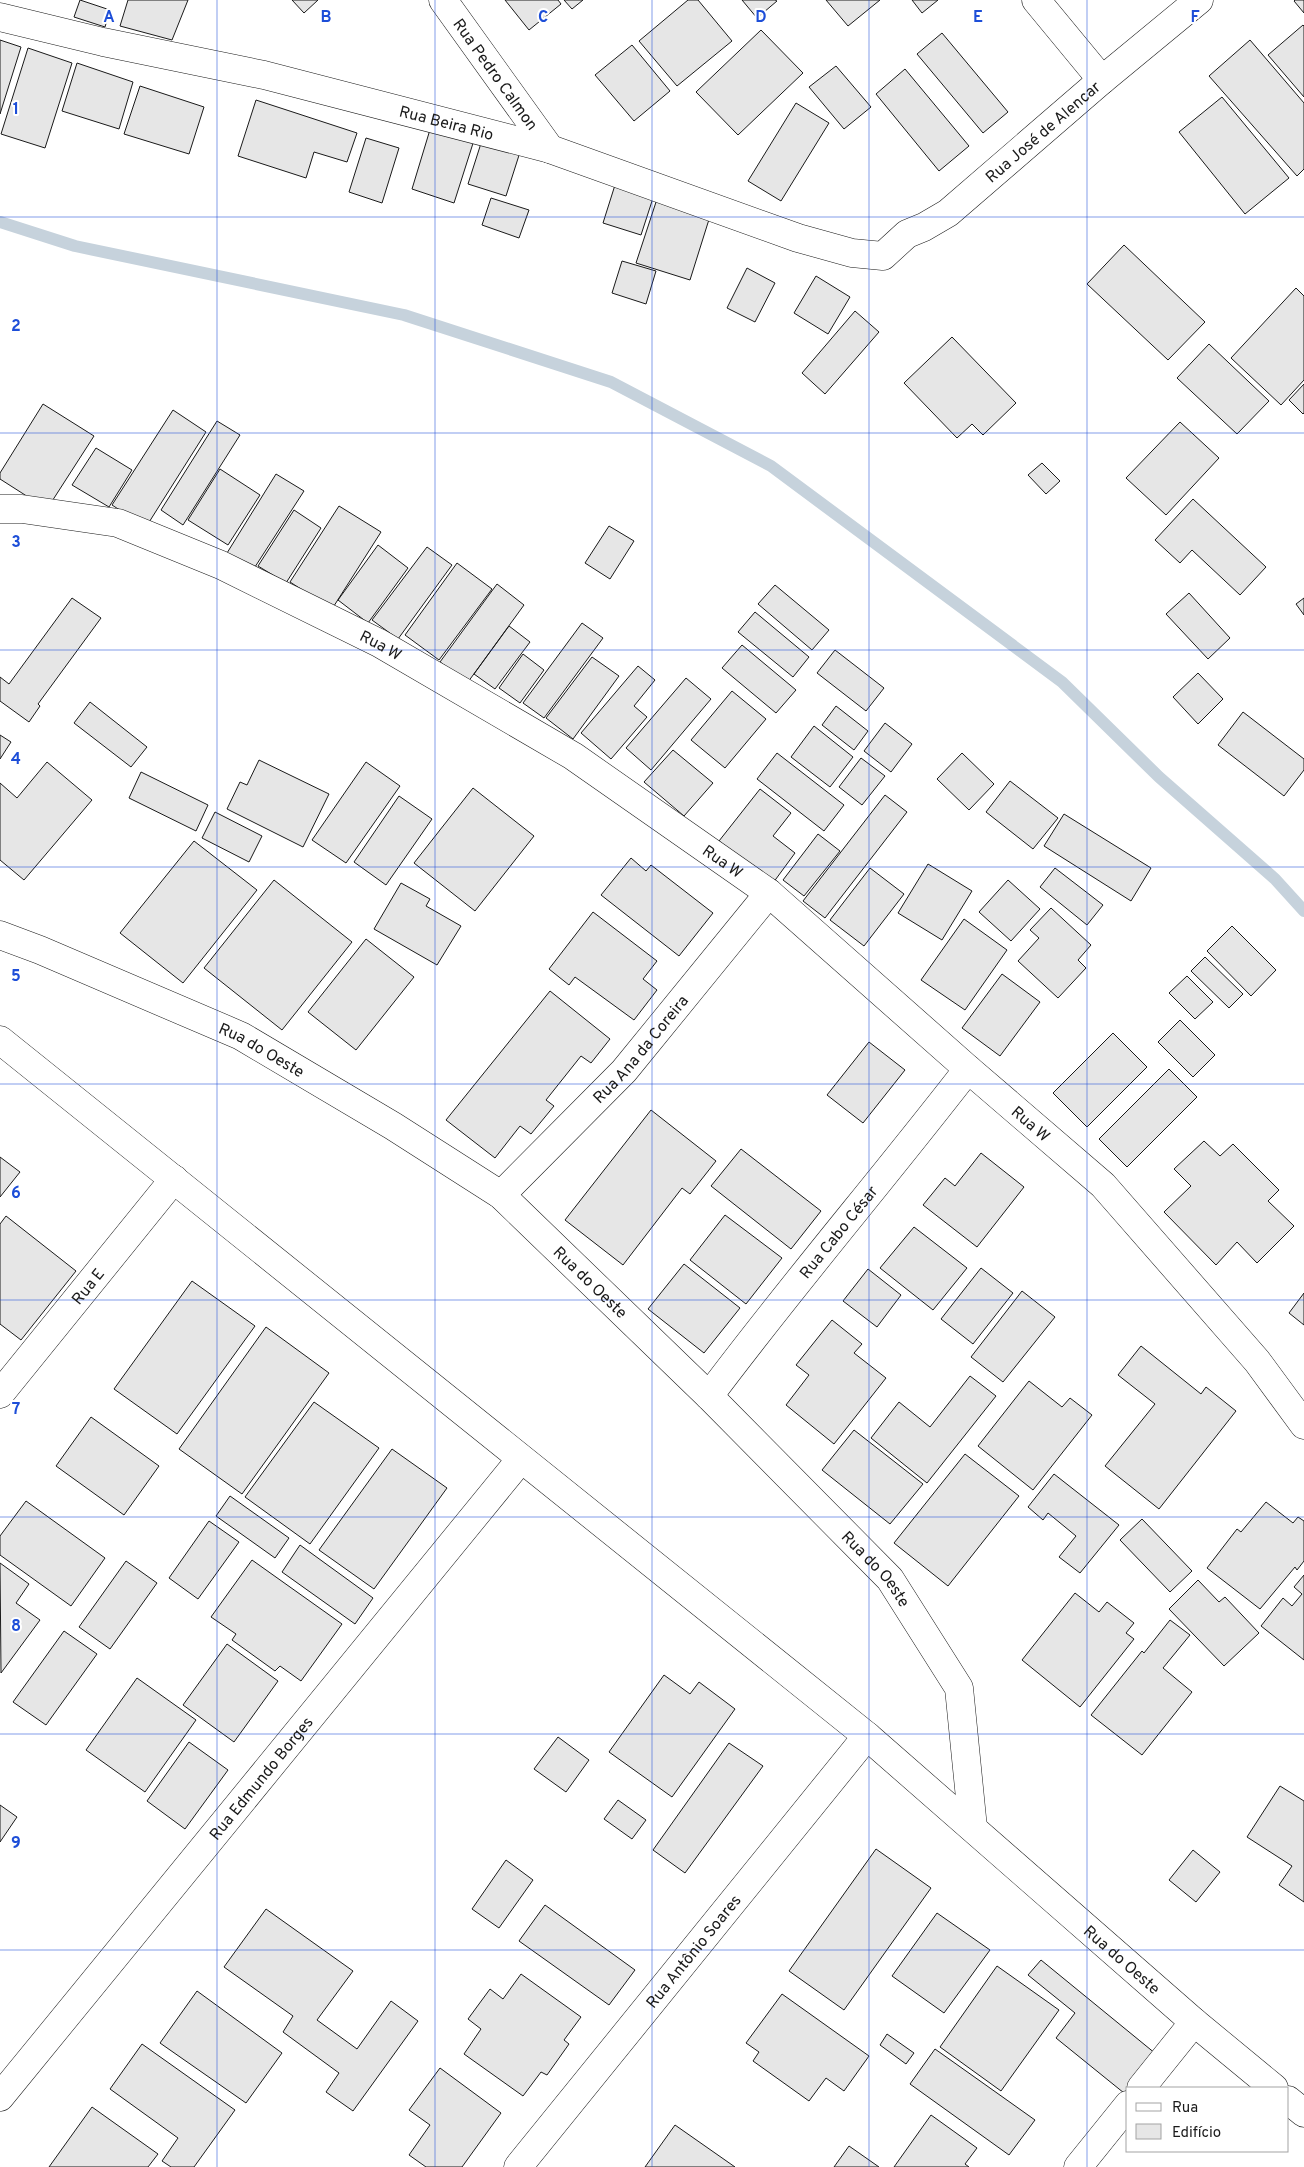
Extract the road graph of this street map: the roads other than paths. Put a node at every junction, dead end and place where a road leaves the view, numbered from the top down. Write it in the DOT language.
graph roads {
  1 [pos="443,0"];
  2 [pos="1036,0"];
  3 [pos="1199,0"];
  4 [pos="0,17"];
  5 [pos="1102,80"];
  6 [pos="550,149"];
  7 [pos="883,256"];
  8 [pos="0,509"];
  9 [pos="770,893"];
  10 [pos="0,935"];
  11 [pos="0,1040"];
  12 [pos="968,1069"];
  13 [pos="174,1180"];
  14 [pos="501,1195"];
  15 [pos="0,1394"];
  16 [pos="709,1396"];
  17 [pos="1304,1425"];
  18 [pos="521,1459"];
  19 [pos="867,1736"];
  20 [pos="973,1828"];
  21 [pos="1194,2022"];
  22 [pos="1142,2087"];
  23 [pos="1273,2087"];
  24 [pos="0,2097"];
  25 [pos="1289,2101"];
  26 [pos="1126,2107"];
  27 [pos="1304,2113"];
  28 [pos="518,2167"];
  29 [pos="1078,2167"];
  1 -- 6 [label="street, Rua Pedro Calmon"];
  2 -- 5 [label="street"];
  3 -- 5 [label="street, Rua José de Alencar"];
  4 -- 6 [label="street, Rua Beira Rio"];
  5 -- 7 [label="street, Rua José de Alencar"];
  6 -- 7 [label="street, Rua Beira Rio"];
  8 -- 9 [label="street, Rua W"];
  9 -- 12 [label="street, Rua W"];
  9 -- 14 [label="street, Rua Ana da Coreira"];
  10 -- 14 [label="street, Rua do Oeste"];
  11 -- 13 [label="street, Rua do Oeste"];
  12 -- 16 [label="street, Rua Cabo César"];
  12 -- 17 [label="street, Rua W"];
  13 -- 15 [label="street, Rua E"];
  13 -- 18 [label="street, Rua do Oeste"];
  14 -- 16 [label="street, Rua do Oeste"];
  16 -- 20 [label="street, Rua do Oeste"];
  18 -- 19 [label="street, Rua do Oeste"];
  18 -- 24 [label="street, Rua Edmundo Borges"];
  19 -- 20 [label="street, Rua do Oeste"];
  19 -- 28 [label="street, Rua Antônio Soares"];
  20 -- 21 [label="street, Rua do Oeste"];
  21 -- 22 [label="street"];
  21 -- 23 [label="street, Rua do Oeste"];
  25 -- 27 [label="street"];
  26 -- 29 [label="street"];
}
